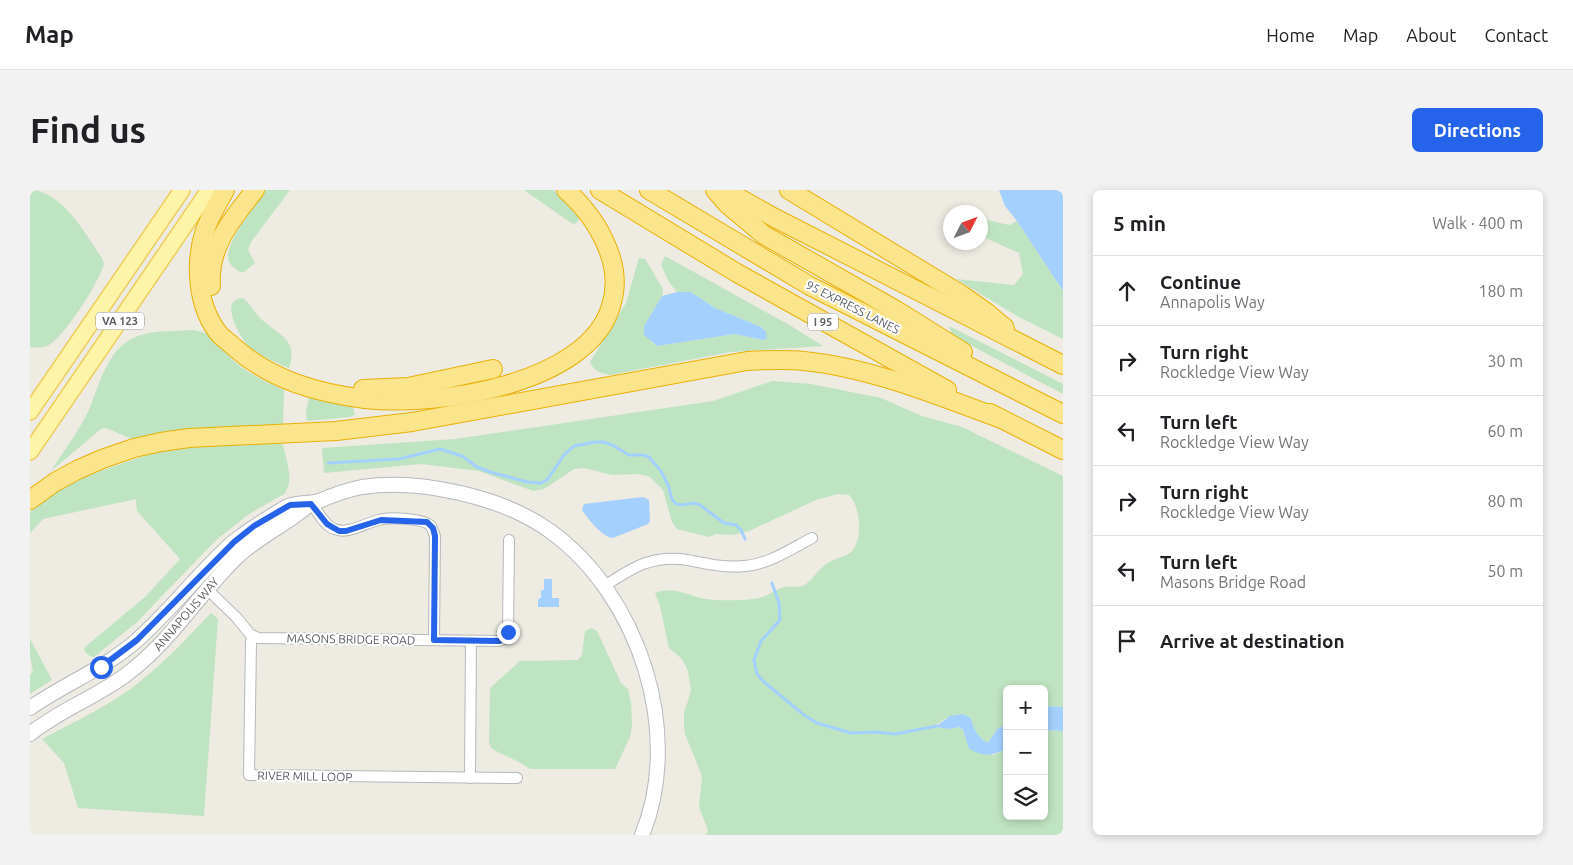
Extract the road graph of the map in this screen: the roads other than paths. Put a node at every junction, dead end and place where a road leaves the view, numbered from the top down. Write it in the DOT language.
graph roads {
  1 [pos="182,190"];
  2 [pos="209,190"];
  3 [pos="225,190"];
  4 [pos="255,190"];
  5 [pos="566,190"];
  6 [pos="600,190"];
  7 [pos="649,190"];
  8 [pos="715,190"];
  9 [pos="725,190"];
  10 [pos="788,190"];
  11 [pos="1026,346"];
  12 [pos="246,358"];
  13 [pos="1063,365"];
  14 [pos="493,369"];
  15 [pos="338,395"];
  16 [pos="1040,402"];
  17 [pos="30,412"];
  18 [pos="1063,414"];
  19 [pos="999,418"];
  20 [pos="1057,448"];
  21 [pos="30,452"];
  22 [pos="30,500"];
  23 [pos="311,504"];
  24 [pos="812,538"];
  25 [pos="509,540"];
  26 [pos="603,587"];
  27 [pos="207,589"];
  28 [pos="253,636"];
  29 [pos="434,640"];
  30 [pos="471,641"];
  31 [pos="30,708"];
  32 [pos="30,734"];
  33 [pos="470,778"];
  34 [pos="517,778"];
  35 [pos="642,835"];
  1 -- 17 [label="main road, VA 123"];
  2 -- 21 [label="main road, VA 123"];
  3 -- 12 [label="highway"];
  4 -- 12 [label="highway"];
  5 -- 15 [label="highway"];
  6 -- 19 [label="highway, I 95"];
  7 -- 16 [label="highway, 95 EXPRESS LANES"];
  8 -- 16 [label="highway"];
  9 -- 11 [label="highway"];
  10 -- 11 [label="highway"];
  11 -- 13 [label="highway"];
  12 -- 15 [label="highway"];
  14 -- 15 [label="highway"];
  16 -- 18 [label="highway, 95 EXPRESS LANES"];
  19 -- 20 [label="highway, I 95"];
  19 -- 22 [label="highway"];
  23 -- 26 [label="street, ANNAPOLIS WAY"];
  23 -- 27 [label="street, ANNAPOLIS WAY"];
  23 -- 29 [label="street"];
  23 -- 31 [label="street, ANNAPOLIS WAY"];
  24 -- 26 [label="street"];
  25 -- 30 [label="street, MASONS BRIDGE ROAD"];
  26 -- 35 [label="street, ANNAPOLIS WAY"];
  27 -- 28 [label="street"];
  27 -- 32 [label="street, ANNAPOLIS WAY"];
  28 -- 29 [label="street, MASONS BRIDGE ROAD"];
  28 -- 33 [label="street, RIVER MILL LOOP"];
  29 -- 30 [label="street, MASONS BRIDGE ROAD"];
  30 -- 33 [label="street"];
  33 -- 34 [label="street, RIVER MILL LOOP"];
}
